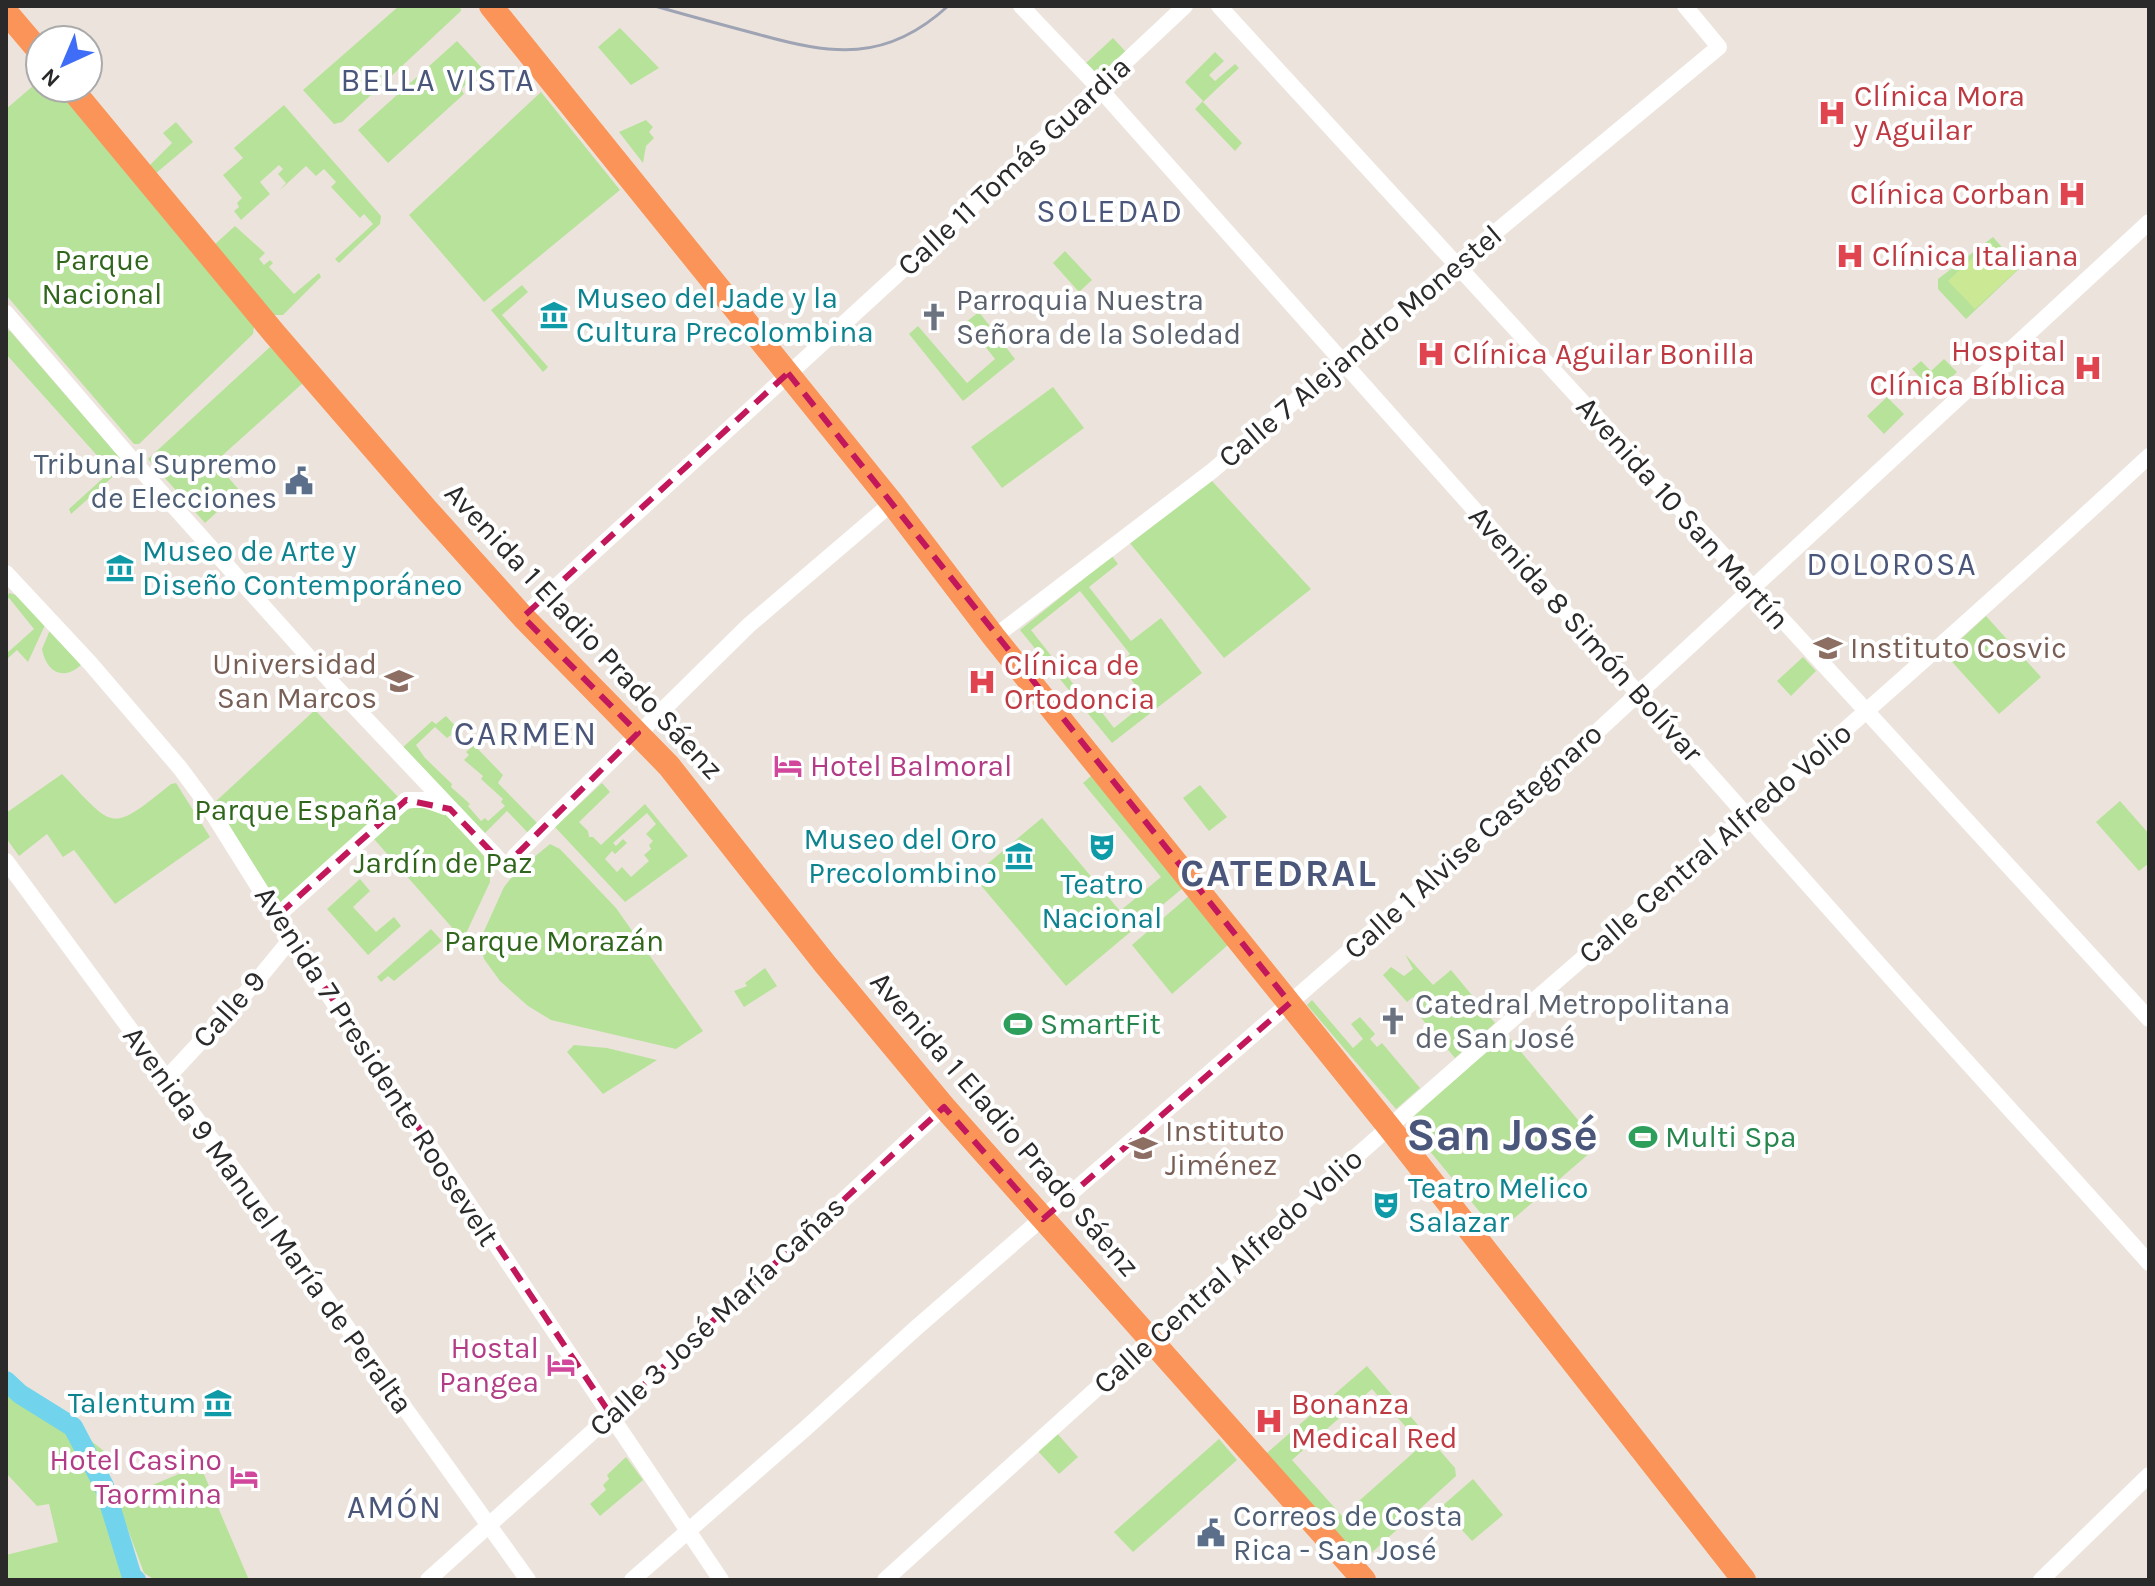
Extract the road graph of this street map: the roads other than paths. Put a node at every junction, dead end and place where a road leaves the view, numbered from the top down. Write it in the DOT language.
graph roads {
  1 [pos="491,6"];
  2 [pos="1021,6"];
  3 [pos="1185,6"];
  4 [pos="1219,6"];
  5 [pos="1685,6"];
  6 [pos="6,12"];
  7 [pos="24,33"];
  8 [pos="1099,88"];
  9 [pos="84,104"];
  10 [pos="2149,222"];
  11 [pos="1456,265"];
  12 [pos="7,315"];
  13 [pos="1343,361"];
  14 [pos="788,373"];
  15 [pos="2149,456"];
  16 [pos="892,503"];
  17 [pos="6,573"];
  18 [pos="1752,590"];
  19 [pos="523,617"];
  20 [pos="994,637"];
  21 [pos="1638,693"];
  22 [pos="1865,711"];
  23 [pos="638,733"];
  24 [pos="450,809"];
  25 [pos="1748,814"];
  26 [pos="6,861"];
  27 [pos="277,916"];
  28 [pos="291,939"];
  29 [pos="1290,1003"];
  30 [pos="2149,1019"];
  31 [pos="166,1079"];
  32 [pos="944,1107"];
  33 [pos="1389,1127"];
  34 [pos="1043,1219"];
  35 [pos="2149,1263"];
  36 [pos="1150,1340"];
  37 [pos="611,1415"];
  38 [pos="2149,1475"];
  39 [pos="488,1525"];
  40 [pos="688,1530"];
  41 [pos="428,1580"];
  42 [pos="528,1580"];
  43 [pos="632,1580"];
  44 [pos="721,1580"];
  45 [pos="885,1580"];
  46 [pos="1364,1580"];
  47 [pos="1744,1580"];
  48 [pos="2041,1580"];
  1 -- 14 [label="highway"];
  2 -- 8 [label="street, Avenida 8 Simón Bolívar"];
  3 -- 8 [label="street, Calle 11 Tomás Guardia"];
  4 -- 11 [label="street, Avenida 10 San Martín"];
  5 -- 11 [label="street, Calle 7 Alejandro Monestel"];
  6 -- 7 [label="highway"];
  8 -- 13 [label="street, Avenida 8 Simón Bolívar"];
  8 -- 14 [label="street, Calle 11 Tomás Guardia"];
  9 -- 19 [label="highway, Avenida 1 Eladio Prado Sáenz"];
  10 -- 18 [label="street, Calle 1 Alvise Castegnaro"];
  11 -- 13 [label="street, Calle 7 Alejandro Monestel"];
  11 -- 18 [label="street, Avenida 10 San Martín"];
  12 -- 24 [label="street"];
  13 -- 20 [label="street, Calle 7 Alejandro Monestel"];
  13 -- 21 [label="street, Avenida 8 Simón Bolívar"];
  14 -- 16 [label="highway"];
  14 -- 19 [label="street, Calle 11 Tomás Guardia"];
  15 -- 22 [label="street, Calle Central Alfredo Volio"];
  16 -- 20 [label="highway"];
  16 -- 23 [label="street"];
  17 -- 27 [label="street, Avenida 7 Presidente Roosevelt"];
  18 -- 21 [label="street, Calle 1 Alvise Castegnaro"];
  18 -- 22 [label="street, Avenida 10 San Martín"];
  19 -- 23 [label="highway, Avenida 1 Eladio Prado Sáenz"];
  20 -- 29 [label="highway"];
  21 -- 25 [label="street, Avenida 8 Simón Bolívar"];
  21 -- 29 [label="street, Calle 1 Alvise Castegnaro"];
  22 -- 25 [label="street, Calle Central Alfredo Volio"];
  22 -- 30 [label="street, Avenida 10 San Martín"];
  23 -- 24 [label="street"];
  23 -- 32 [label="highway, Avenida 1 Eladio Prado Sáenz"];
  24 -- 27 [label="street"];
  25 -- 33 [label="street, Calle Central Alfredo Volio"];
  25 -- 35 [label="street, Avenida 8 Simón Bolívar"];
  26 -- 31 [label="street, Avenida 9 Manuel María de Peralta"];
  27 -- 28 [label="street, Avenida 7 Presidente Roosevelt"];
  28 -- 31 [label="street, Calle 9"];
  28 -- 37 [label="street, Avenida 7 Presidente Roosevelt"];
  29 -- 33 [label="highway"];
  29 -- 34 [label="street, Calle 1 Alvise Castegnaro"];
  31 -- 39 [label="street, Avenida 9 Manuel María de Peralta"];
  32 -- 34 [label="highway, Avenida 1 Eladio Prado Sáenz"];
  32 -- 37 [label="street, Calle 3 José María Cañas"];
  33 -- 36 [label="street, Calle Central Alfredo Volio"];
  33 -- 47 [label="highway"];
  34 -- 36 [label="highway, Avenida 1 Eladio Prado Sáenz"];
  34 -- 40 [label="street, Calle 1 Alvise Castegnaro"];
  36 -- 45 [label="street, Calle Central Alfredo Volio"];
  36 -- 46 [label="highway, Avenida 1 Eladio Prado Sáenz"];
  37 -- 39 [label="street, Calle 3 José María Cañas"];
  37 -- 40 [label="street, Avenida 7 Presidente Roosevelt"];
  38 -- 48 [label="street"];
  39 -- 41 [label="street, Calle 3 José María Cañas"];
  39 -- 42 [label="street, Avenida 9 Manuel María de Peralta"];
  40 -- 43 [label="street, Calle 1 Alvise Castegnaro"];
  40 -- 44 [label="street, Avenida 7 Presidente Roosevelt"];
}
